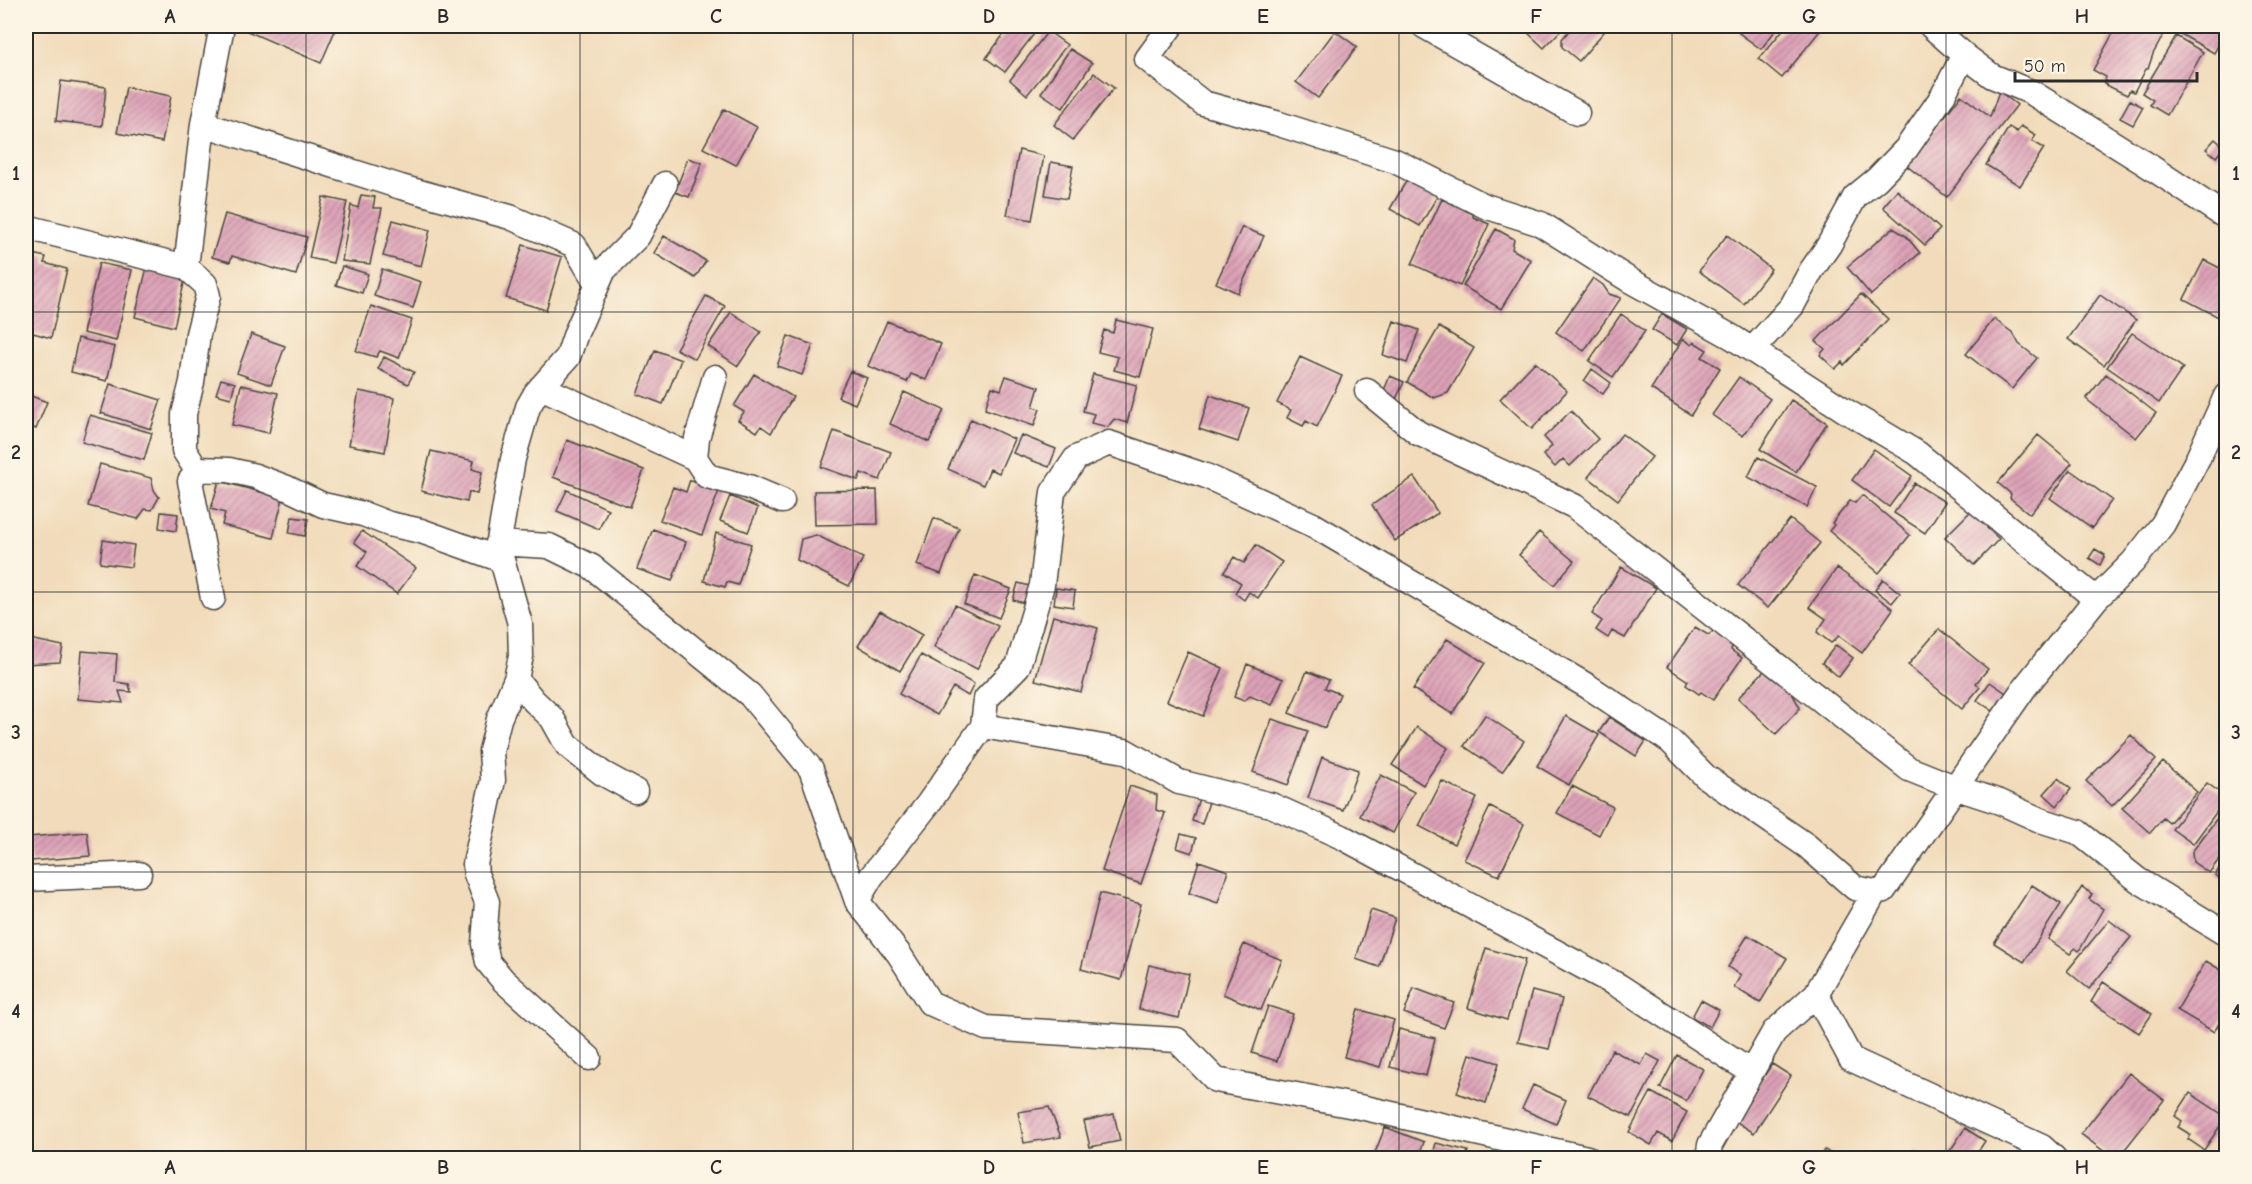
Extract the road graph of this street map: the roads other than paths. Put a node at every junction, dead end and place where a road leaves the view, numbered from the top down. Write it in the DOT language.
graph roads {
  1 [pos="222,26"];
  2 [pos="1171,26"];
  3 [pos="1424,26"];
  4 [pos="1931,26"];
  5 [pos="1964,55"];
  6 [pos="1577,113"];
  7 [pos="203,124"];
  8 [pos="665,184"];
  9 [pos="2226,217"];
  10 [pos="26,228"];
  11 [pos="186,267"];
  12 [pos="597,284"];
  13 [pos="1752,350"];
  14 [pos="715,377"];
  15 [pos="541,387"];
  16 [pos="1367,391"];
  17 [pos="2226,396"];
  18 [pos="695,458"];
  19 [pos="196,469"];
  20 [pos="782,501"];
  21 [pos="497,551"];
  22 [pos="213,598"];
  23 [pos="2096,599"];
  24 [pos="516,679"];
  25 [pos="983,726"];
  26 [pos="1954,787"];
  27 [pos="635,791"];
  28 [pos="139,874"];
  29 [pos="26,879"];
  30 [pos="1875,892"];
  31 [pos="857,901"];
  32 [pos="2226,934"];
  33 [pos="1816,994"];
  34 [pos="589,1058"];
  35 [pos="1751,1072"];
  36 [pos="1706,1157"];
  37 [pos="1587,1158"];
  38 [pos="2054,1158"];
  1 -- 7 [label="street"];
  2 -- 13 [label="street"];
  3 -- 6 [label="street"];
  4 -- 5 [label="street"];
  5 -- 9 [label="street"];
  5 -- 13 [label="street"];
  7 -- 11 [label="street"];
  7 -- 12 [label="street"];
  8 -- 12 [label="street"];
  10 -- 11 [label="street"];
  11 -- 19 [label="street"];
  12 -- 15 [label="street"];
  13 -- 23 [label="street"];
  14 -- 18 [label="street"];
  15 -- 18 [label="street"];
  15 -- 21 [label="street"];
  16 -- 26 [label="street"];
  17 -- 23 [label="street"];
  18 -- 20 [label="street"];
  19 -- 21 [label="street"];
  19 -- 22 [label="street"];
  21 -- 24 [label="street"];
  21 -- 31 [label="street"];
  23 -- 26 [label="street"];
  24 -- 27 [label="street"];
  24 -- 34 [label="street"];
  25 -- 30 [label="street"];
  25 -- 31 [label="street"];
  25 -- 35 [label="street"];
  26 -- 30 [label="street"];
  26 -- 32 [label="street"];
  28 -- 29 [label="street"];
  30 -- 33 [label="street"];
  31 -- 37 [label="street"];
  33 -- 35 [label="street"];
  33 -- 38 [label="street"];
  35 -- 36 [label="street"];
}
